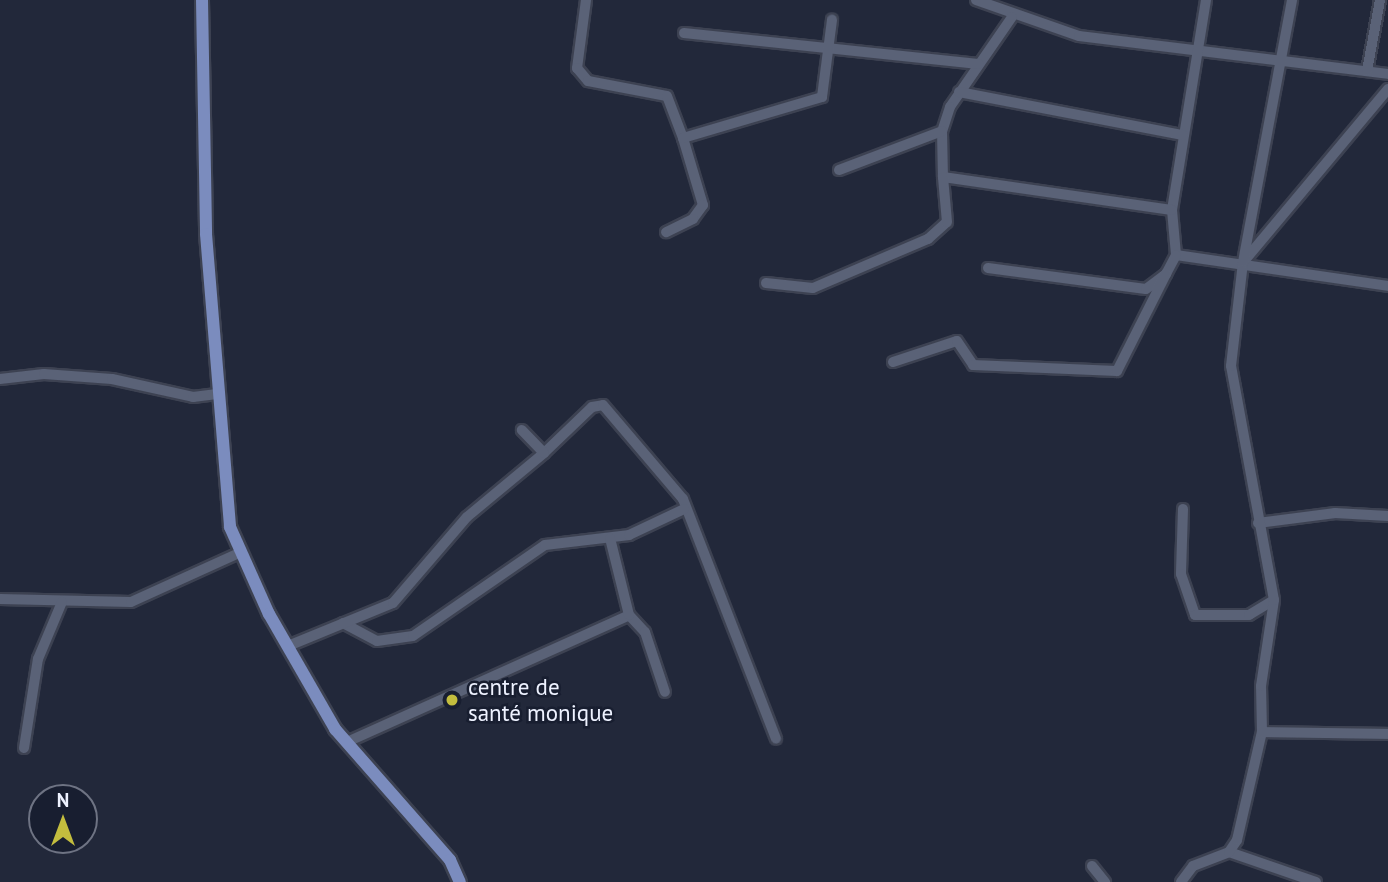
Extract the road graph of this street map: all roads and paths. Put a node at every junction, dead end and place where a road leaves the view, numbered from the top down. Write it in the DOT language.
graph roads {
  1 [pos="202,0"];
  2 [pos="586,0"];
  3 [pos="976,0"];
  4 [pos="1206,0"];
  5 [pos="1292,0"];
  6 [pos="1380,0"];
  7 [pos="1012,17"];
  8 [pos="832,20"];
  9 [pos="684,33"];
  10 [pos="1200,46"];
  11 [pos="832,51"];
  12 [pos="1283,60"];
  13 [pos="978,64"];
  14 [pos="1367,71"];
  15 [pos="1388,74"];
  16 [pos="1388,89"];
  17 [pos="959,92"];
  18 [pos="942,131"];
  19 [pos="1183,135"];
  20 [pos="683,138"];
  21 [pos="839,170"];
  22 [pos="943,177"];
  23 [pos="1172,210"];
  24 [pos="666,232"];
  25 [pos="1176,255"];
  26 [pos="1243,262"];
  27 [pos="988,268"];
  28 [pos="1166,274"];
  29 [pos="766,284"];
  30 [pos="1388,286"];
  31 [pos="892,362"];
  32 [pos="0,379"];
  33 [pos="217,394"];
  34 [pos="522,430"];
  35 [pos="544,453"];
  36 [pos="684,509"];
  37 [pos="1183,509"];
  38 [pos="1388,516"];
  39 [pos="1258,523"];
  40 [pos="610,538"];
  41 [pos="241,552"];
  42 [pos="0,599"];
  43 [pos="1273,600"];
  44 [pos="62,601"];
  45 [pos="629,615"];
  46 [pos="343,623"];
  47 [pos="288,646"];
  48 [pos="665,692"];
  49 [pos="1262,732"];
  50 [pos="1388,734"];
  51 [pos="776,739"];
  52 [pos="346,742"];
  53 [pos="24,748"];
  54 [pos="1229,852"];
  55 [pos="1091,866"];
  56 [pos="460,882"];
  57 [pos="1105,882"];
  58 [pos="1181,882"];
  59 [pos="1317,882"];
  1 -- 33 [label="main road"];
  2 -- 20 [label="street"];
  3 -- 7 [label="street"];
  4 -- 10 [label="street"];
  5 -- 12 [label="street"];
  6 -- 14 [label="street"];
  7 -- 10 [label="street"];
  7 -- 13 [label="street"];
  8 -- 11 [label="street"];
  9 -- 11 [label="street"];
  10 -- 12 [label="street"];
  10 -- 19 [label="street"];
  11 -- 13 [label="street"];
  11 -- 20 [label="street"];
  12 -- 14 [label="street"];
  12 -- 26 [label="street"];
  13 -- 17 [label="street"];
  14 -- 15 [label="street"];
  16 -- 26 [label="street"];
  17 -- 18 [label="street"];
  17 -- 19 [label="street"];
  18 -- 21 [label="street"];
  18 -- 22 [label="street"];
  19 -- 23 [label="street"];
  20 -- 24 [label="street"];
  22 -- 23 [label="street"];
  22 -- 29 [label="street"];
  23 -- 25 [label="street"];
  25 -- 26 [label="street"];
  25 -- 28 [label="street"];
  26 -- 30 [label="street"];
  26 -- 39 [label="street"];
  27 -- 28 [label="street"];
  28 -- 31 [label="street"];
  32 -- 33 [label="street"];
  33 -- 41 [label="main road"];
  34 -- 35 [label="street"];
  35 -- 36 [label="street"];
  35 -- 46 [label="street"];
  36 -- 40 [label="street"];
  36 -- 51 [label="street"];
  37 -- 43 [label="street"];
  38 -- 39 [label="street"];
  39 -- 43 [label="street"];
  40 -- 45 [label="street"];
  40 -- 46 [label="street"];
  41 -- 44 [label="street"];
  41 -- 47 [label="main road"];
  42 -- 44 [label="street"];
  43 -- 49 [label="street"];
  44 -- 53 [label="street"];
  45 -- 48 [label="street"];
  45 -- 52 [label="street"];
  46 -- 47 [label="street"];
  47 -- 52 [label="main road"];
  49 -- 50 [label="street"];
  49 -- 54 [label="street"];
  52 -- 56 [label="main road"];
  54 -- 58 [label="street"];
  54 -- 59 [label="street"];
  55 -- 57 [label="street"];
}
